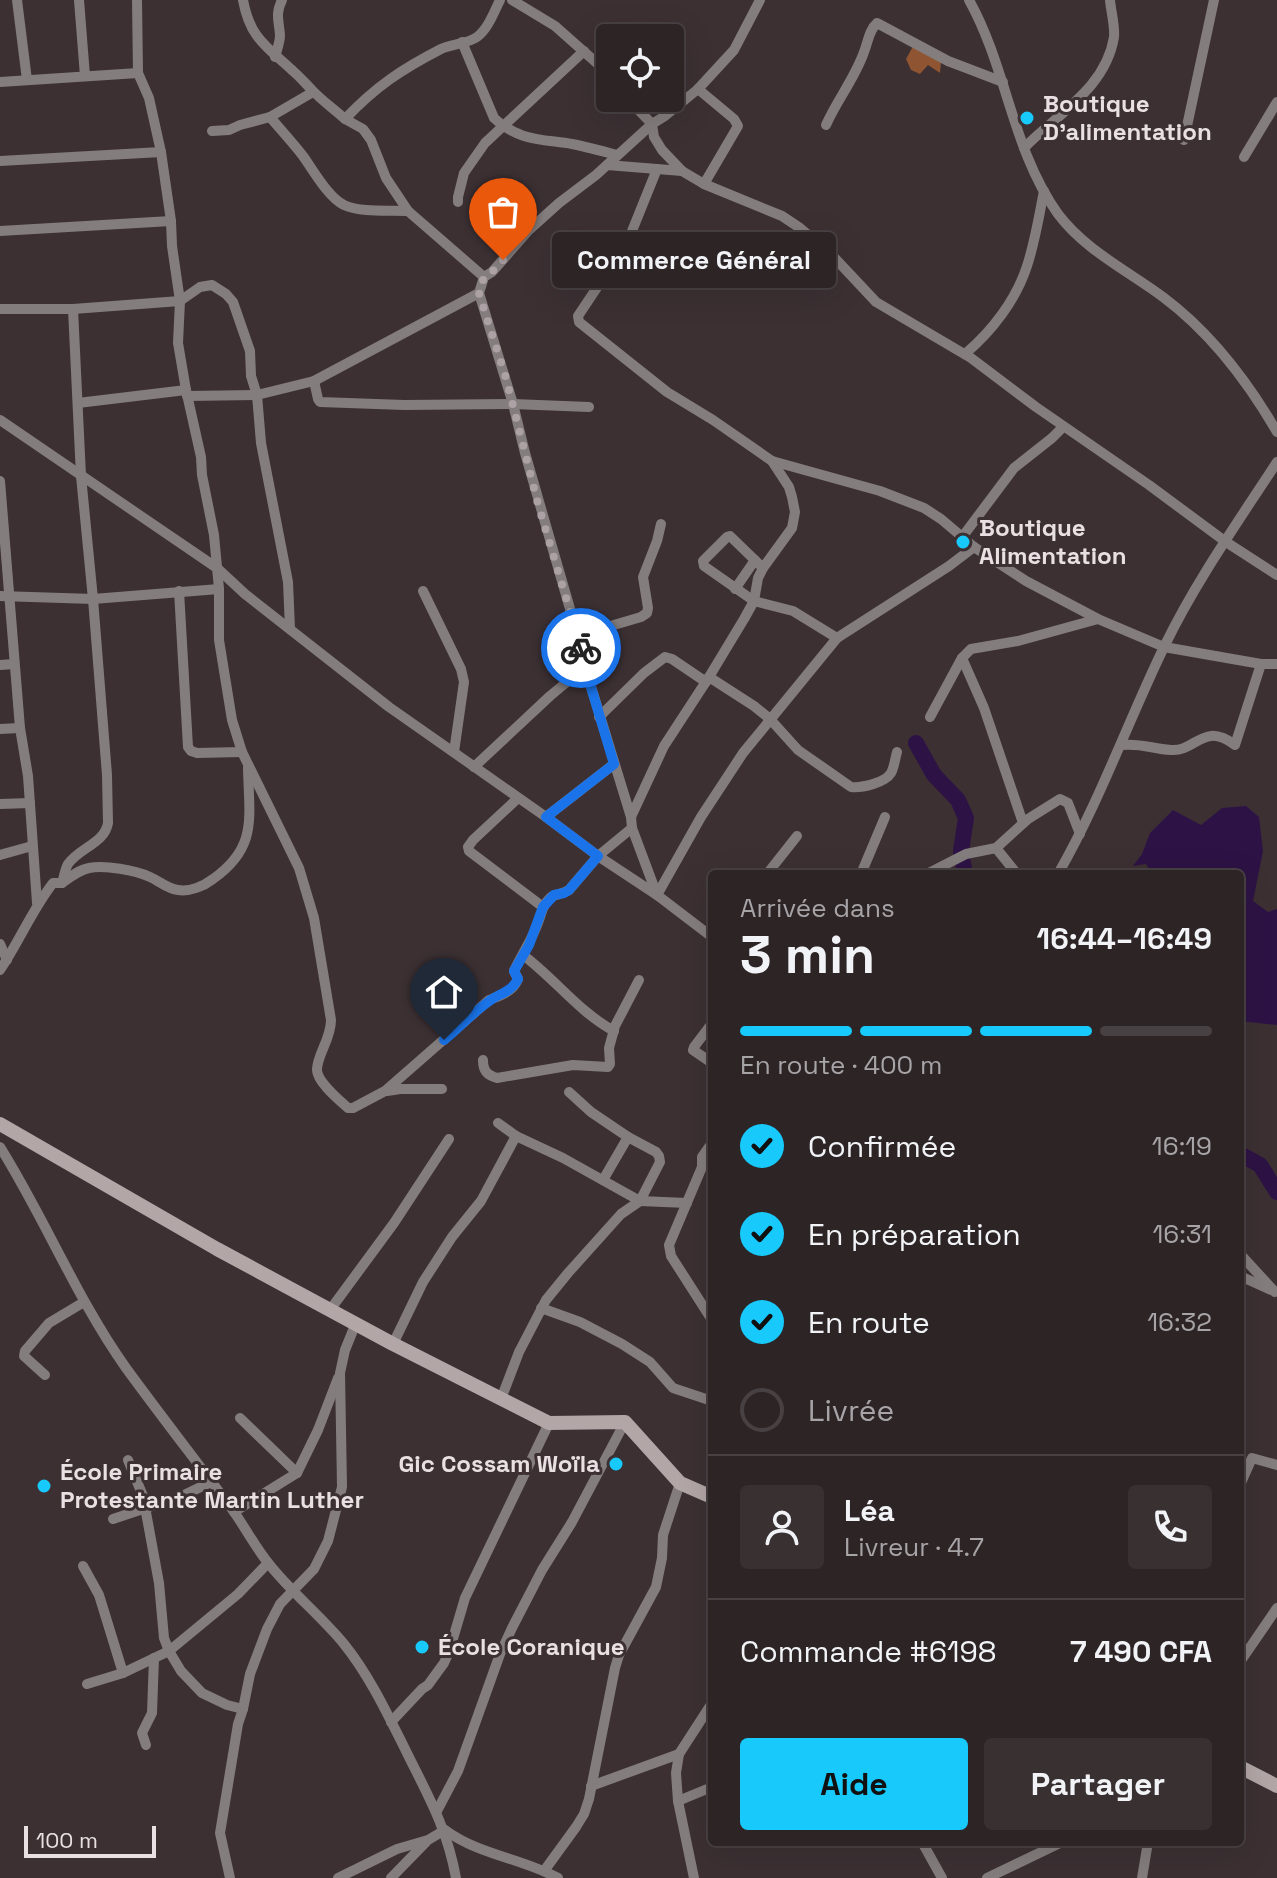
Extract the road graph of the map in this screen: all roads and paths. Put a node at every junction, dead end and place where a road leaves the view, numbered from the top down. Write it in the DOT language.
graph roads {
  1 [pos="17,0"];
  2 [pos="79,0"];
  3 [pos="137,0"];
  4 [pos="243,0"];
  5 [pos="282,0"];
  6 [pos="500,0"];
  7 [pos="512,0"];
  8 [pos="760,0"];
  9 [pos="969,0"];
  10 [pos="1110,0"];
  11 [pos="1214,0"];
  12 [pos="462,42"];
  13 [pos="584,51"];
  14 [pos="275,57"];
  15 [pos="596,64"];
  16 [pos="138,73"];
  17 [pos="85,76"];
  18 [pos="27,80"];
  19 [pos="0,82"];
  20 [pos="1003,82"];
  21 [pos="698,89"];
  22 [pos="313,92"];
  23 [pos="1277,102"];
  24 [pos="640,112"];
  25 [pos="270,117"];
  26 [pos="345,119"];
  27 [pos="652,124"];
  28 [pos="826,125"];
  29 [pos="502,126"];
  30 [pos="212,131"];
  31 [pos="1184,140"];
  32 [pos="1024,148"];
  33 [pos="161,152"];
  34 [pos="617,155"];
  35 [pos="1244,157"];
  36 [pos="0,161"];
  37 [pos="607,165"];
  38 [pos="657,169"];
  39 [pos="682,171"];
  40 [pos="704,184"];
  41 [pos="1044,191"];
  42 [pos="458,202"];
  43 [pos="408,211"];
  44 [pos="171,221"];
  45 [pos="0,231"];
  46 [pos="484,277"];
  47 [pos="479,293"];
  48 [pos="180,301"];
  49 [pos="0,309"];
  50 [pos="73,309"];
  51 [pos="965,354"];
  52 [pos="314,381"];
  53 [pos="186,393"];
  54 [pos="257,395"];
  55 [pos="78,403"];
  56 [pos="513,404"];
  57 [pos="589,407"];
  58 [pos="0,420"];
  59 [pos="1063,427"];
  60 [pos="1277,432"];
  61 [pos="772,461"];
  62 [pos="1277,462"];
  63 [pos="81,476"];
  64 [pos="0,481"];
  65 [pos="661,524"];
  66 [pos="963,536"];
  67 [pos="1226,542"];
  68 [pos="974,547"];
  69 [pos="759,564"];
  70 [pos="217,568"];
  71 [pos="1277,575"];
  72 [pos="219,589"];
  73 [pos="735,589"];
  74 [pos="179,591"];
  75 [pos="423,591"];
  76 [pos="5,595"];
  77 [pos="93,599"];
  78 [pos="754,601"];
  79 [pos="1098,619"];
  80 [pos="290,629"];
  81 [pos="837,638"];
  82 [pos="579,640"];
  83 [pos="1164,647"];
  84 [pos="962,658"];
  85 [pos="14,664"];
  86 [pos="1261,664"];
  87 [pos="1277,664"];
  88 [pos="0,665"];
  89 [pos="585,667"];
  90 [pos="708,680"];
  91 [pos="599,717"];
  92 [pos="930,717"];
  93 [pos="770,719"];
  94 [pos="20,728"];
  95 [pos="0,729"];
  96 [pos="1121,745"];
  97 [pos="242,752"];
  98 [pos="454,752"];
  99 [pos="897,752"];
  100 [pos="248,762"];
  101 [pos="614,764"];
  102 [pos="474,767"];
  103 [pos="518,798"];
  104 [pos="30,803"];
  105 [pos="0,804"];
  106 [pos="546,817"];
  107 [pos="885,817"];
  108 [pos="632,823"];
  109 [pos="1023,823"];
  110 [pos="1080,834"];
  111 [pos="797,836"];
  112 [pos="32,846"];
  113 [pos="996,848"];
  114 [pos="0,855"];
  115 [pos="598,856"];
  116 [pos="770,870"];
  117 [pos="866,870"];
  118 [pos="935,870"];
  119 [pos="1014,870"];
  120 [pos="1060,870"];
  121 [pos="62,883"];
  122 [pos="657,895"];
  123 [pos="37,903"];
  124 [pos="543,907"];
  125 [pos="708,934"];
  126 [pos="0,944"];
  127 [pos="523,955"];
  128 [pos="7,960"];
  129 [pos="0,970"];
  130 [pos="639,980"];
  131 [pos="708,1029"];
  132 [pos="614,1031"];
  133 [pos="483,1060"];
  134 [pos="708,1060"];
  135 [pos="442,1089"];
  136 [pos="385,1091"];
  137 [pos="569,1092"];
  138 [pos="498,1123"];
  139 [pos="0,1124"];
  140 [pos="516,1136"];
  141 [pos="628,1137"];
  142 [pos="449,1139"];
  143 [pos="0,1147"];
  144 [pos="708,1149"];
  145 [pos="603,1180"];
  146 [pos="640,1201"];
  147 [pos="687,1203"];
  148 [pos="1244,1258"];
  149 [pos="1244,1278"];
  150 [pos="1276,1293"];
  151 [pos="84,1302"];
  152 [pos="541,1308"];
  153 [pos="330,1310"];
  154 [pos="708,1314"];
  155 [pos="356,1323"];
  156 [pos="393,1344"];
  157 [pos="340,1373"];
  158 [pos="45,1375"];
  159 [pos="501,1399"];
  160 [pos="708,1400"];
  161 [pos="240,1418"];
  162 [pos="625,1422"];
  163 [pos="549,1423"];
  164 [pos="128,1460"];
  165 [pos="1277,1465"];
  166 [pos="297,1473"];
  167 [pos="1244,1476"];
  168 [pos="211,1482"];
  169 [pos="680,1483"];
  170 [pos="708,1495"];
  171 [pos="145,1508"];
  172 [pos="234,1512"];
  173 [pos="113,1519"];
  174 [pos="268,1563"];
  175 [pos="83,1566"];
  176 [pos="292,1591"];
  177 [pos="1277,1608"];
  178 [pos="169,1651"];
  179 [pos="1244,1656"];
  180 [pos="154,1658"];
  181 [pos="123,1673"];
  182 [pos="87,1684"];
  183 [pos="243,1709"];
  184 [pos="708,1709"];
  185 [pos="391,1722"];
  186 [pos="146,1745"];
  187 [pos="679,1754"];
  188 [pos="1244,1769"];
  189 [pos="591,1786"];
  190 [pos="1277,1786"];
  191 [pos="708,1789"];
  192 [pos="678,1801"];
  193 [pos="437,1811"];
  194 [pos="445,1830"];
  195 [pos="428,1840"];
  196 [pos="924,1846"];
  197 [pos="1054,1846"];
  198 [pos="1147,1846"];
  199 [pos="476,1848"];
  200 [pos="453,1858"];
  201 [pos="544,1871"];
  202 [pos="230,1878"];
  203 [pos="338,1878"];
  204 [pos="391,1878"];
  205 [pos="456,1878"];
  206 [pos="558,1878"];
  207 [pos="694,1878"];
  208 [pos="942,1878"];
  209 [pos="989,1878"];
  210 [pos="1142,1878"];
  1 -- 18 [label="street"];
  2 -- 17 [label="street"];
  3 -- 16 [label="street"];
  4 -- 14 [label="street"];
  5 -- 14 [label="street"];
  6 -- 12 [label="street"];
  7 -- 13 [label="street"];
  8 -- 21 [label="street"];
  9 -- 20 [label="street"];
  10 -- 32 [label="street"];
  11 -- 31 [label="street"];
  12 -- 26 [label="street"];
  12 -- 29 [label="street"];
  13 -- 15 [label="street"];
  13 -- 29 [label="street"];
  14 -- 22 [label="street"];
  16 -- 17 [label="street"];
  16 -- 33 [label="street"];
  17 -- 18 [label="street"];
  18 -- 19 [label="street"];
  20 -- 28 [label="street"];
  20 -- 32 [label="street"];
  21 -- 27 [label="street"];
  21 -- 40 [label="street"];
  22 -- 25 [label="street"];
  22 -- 26 [label="street"];
  23 -- 35 [label="street"];
  24 -- 27 [label="street"];
  25 -- 30 [label="street"];
  25 -- 43 [label="street"];
  26 -- 43 [label="street"];
  27 -- 34 [label="street"];
  27 -- 39 [label="street"];
  29 -- 34 [label="street"];
  29 -- 42 [label="street"];
  32 -- 41 [label="street"];
  33 -- 36 [label="street"];
  33 -- 44 [label="street"];
  34 -- 37 [label="street"];
  37 -- 38 [label="street"];
  37 -- 46 [label="street"];
  38 -- 39 [label="street"];
  38 -- 61 [label="street"];
  39 -- 40 [label="street"];
  40 -- 51 [label="street"];
  41 -- 51 [label="street"];
  41 -- 60 [label="street"];
  43 -- 46 [label="street"];
  44 -- 45 [label="street"];
  44 -- 48 [label="street"];
  46 -- 47 [label="street"];
  47 -- 52 [label="street"];
  47 -- 56 [label="street"];
  48 -- 50 [label="street"];
  48 -- 53 [label="street"];
  48 -- 54 [label="street"];
  49 -- 50 [label="street"];
  50 -- 55 [label="street"];
  51 -- 59 [label="street"];
  52 -- 54 [label="street"];
  52 -- 56 [label="street"];
  53 -- 54 [label="street"];
  53 -- 55 [label="street"];
  53 -- 70 [label="street"];
  54 -- 80 [label="street"];
  55 -- 63 [label="street"];
  56 -- 57 [label="street"];
  56 -- 82 [label="street"];
  58 -- 63 [label="street"];
  59 -- 66 [label="street"];
  59 -- 67 [label="street"];
  61 -- 66 [label="street"];
  61 -- 69 [label="street"];
  62 -- 67 [label="street"];
  63 -- 70 [label="street"];
  63 -- 77 [label="street"];
  64 -- 76 [label="street"];
  65 -- 82 [label="street"];
  66 -- 68 [label="street"];
  67 -- 71 [label="street"];
  67 -- 83 [label="street"];
  68 -- 79 [label="street"];
  68 -- 81 [label="street"];
  69 -- 73 [label="street"];
  69 -- 73 [label="street"];
  69 -- 78 [label="street"];
  70 -- 72 [label="street"];
  70 -- 80 [label="street"];
  72 -- 74 [label="street"];
  72 -- 97 [label="street"];
  73 -- 78 [label="street"];
  74 -- 77 [label="street"];
  74 -- 97 [label="street"];
  75 -- 98 [label="street"];
  76 -- 77 [label="street"];
  76 -- 85 [label="street"];
  77 -- 121 [label="street"];
  78 -- 81 [label="street"];
  78 -- 90 [label="street"];
  79 -- 83 [label="street"];
  79 -- 84 [label="street"];
  80 -- 98 [label="street"];
  81 -- 93 [label="street"];
  82 -- 89 [label="street"];
  83 -- 86 [label="street"];
  83 -- 96 [label="street"];
  84 -- 92 [label="street"];
  84 -- 109 [label="street"];
  85 -- 88 [label="street"];
  85 -- 94 [label="street"];
  86 -- 87 [label="street"];
  86 -- 96 [label="street"];
  89 -- 91 [label="street"];
  89 -- 102 [label="street"];
  90 -- 91 [label="street"];
  90 -- 93 [label="street"];
  90 -- 108 [label="street"];
  91 -- 101 [label="street"];
  93 -- 99 [label="street"];
  93 -- 122 [label="street"];
  94 -- 95 [label="street"];
  94 -- 104 [label="street"];
  96 -- 110 [label="street"];
  97 -- 100 [label="street"];
  98 -- 102 [label="street"];
  100 -- 121 [label="street"];
  100 -- 136 [label="street"];
  101 -- 106 [label="street"];
  101 -- 108 [label="street"];
  102 -- 103 [label="street"];
  103 -- 106 [label="street"];
  103 -- 124 [label="street"];
  104 -- 105 [label="street"];
  104 -- 112 [label="street"];
  106 -- 115 [label="street"];
  107 -- 117 [label="street"];
  108 -- 115 [label="street"];
  108 -- 122 [label="street"];
  109 -- 110 [label="street"];
  109 -- 113 [label="street"];
  110 -- 120 [label="street"];
  111 -- 116 [label="street"];
  112 -- 114 [label="street"];
  112 -- 123 [label="street"];
  113 -- 118 [label="street"];
  113 -- 119 [label="street"];
  115 -- 122 [label="street"];
  115 -- 124 [label="street"];
  121 -- 123 [label="street"];
  122 -- 125 [label="street"];
  123 -- 128 [label="street"];
  124 -- 127 [label="street"];
  126 -- 128 [label="street"];
  127 -- 132 [label="street"];
  127 -- 136 [label="street"];
  128 -- 129 [label="street"];
  130 -- 132 [label="street"];
  131 -- 134 [label="street"];
  132 -- 133 [label="street"];
  135 -- 136 [label="street"];
  137 -- 141 [label="street"];
  138 -- 140 [label="street"];
  139 -- 153 [label="main road"];
  140 -- 145 [label="street"];
  140 -- 156 [label="street"];
  141 -- 145 [label="street"];
  141 -- 146 [label="street"];
  142 -- 153 [label="street"];
  143 -- 151 [label="street"];
  144 -- 147 [label="street"];
  145 -- 146 [label="street"];
  146 -- 147 [label="street"];
  146 -- 152 [label="street"];
  147 -- 154 [label="street"];
  148 -- 150 [label="street"];
  149 -- 150 [label="street"];
  151 -- 158 [label="street"];
  151 -- 168 [label="street"];
  152 -- 159 [label="street"];
  152 -- 160 [label="street"];
  153 -- 155 [label="main road"];
  155 -- 156 [label="main road"];
  155 -- 157 [label="street"];
  156 -- 159 [label="main road"];
  157 -- 166 [label="street"];
  157 -- 176 [label="street"];
  159 -- 163 [label="main road"];
  161 -- 166 [label="street"];
  162 -- 163 [label="main road"];
  162 -- 169 [label="main road"];
  162 -- 193 [label="street"];
  163 -- 185 [label="street"];
  164 -- 171 [label="street"];
  165 -- 167 [label="street"];
  166 -- 172 [label="street"];
  168 -- 171 [label="street"];
  168 -- 172 [label="street"];
  169 -- 170 [label="main road"];
  169 -- 189 [label="street"];
  171 -- 173 [label="street"];
  171 -- 178 [label="street"];
  172 -- 174 [label="street"];
  174 -- 176 [label="street"];
  174 -- 178 [label="street"];
  175 -- 181 [label="street"];
  176 -- 183 [label="street"];
  176 -- 185 [label="street"];
  177 -- 179 [label="street"];
  178 -- 180 [label="street"];
  178 -- 183 [label="street"];
  180 -- 181 [label="street"];
  180 -- 186 [label="street"];
  181 -- 182 [label="street"];
  183 -- 202 [label="street"];
  184 -- 187 [label="street"];
  185 -- 193 [label="street"];
  187 -- 189 [label="street"];
  187 -- 192 [label="street"];
  188 -- 190 [label="main road"];
  189 -- 201 [label="street"];
  191 -- 192 [label="street"];
  192 -- 207 [label="street"];
  193 -- 194 [label="street"];
  194 -- 195 [label="street"];
  194 -- 199 [label="street"];
  194 -- 200 [label="street"];
  195 -- 203 [label="street"];
  195 -- 204 [label="street"];
  196 -- 208 [label="street"];
  197 -- 209 [label="street"];
  198 -- 210 [label="street"];
  199 -- 200 [label="street"];
  199 -- 201 [label="street"];
  200 -- 205 [label="street"];
  201 -- 206 [label="street"];
}
